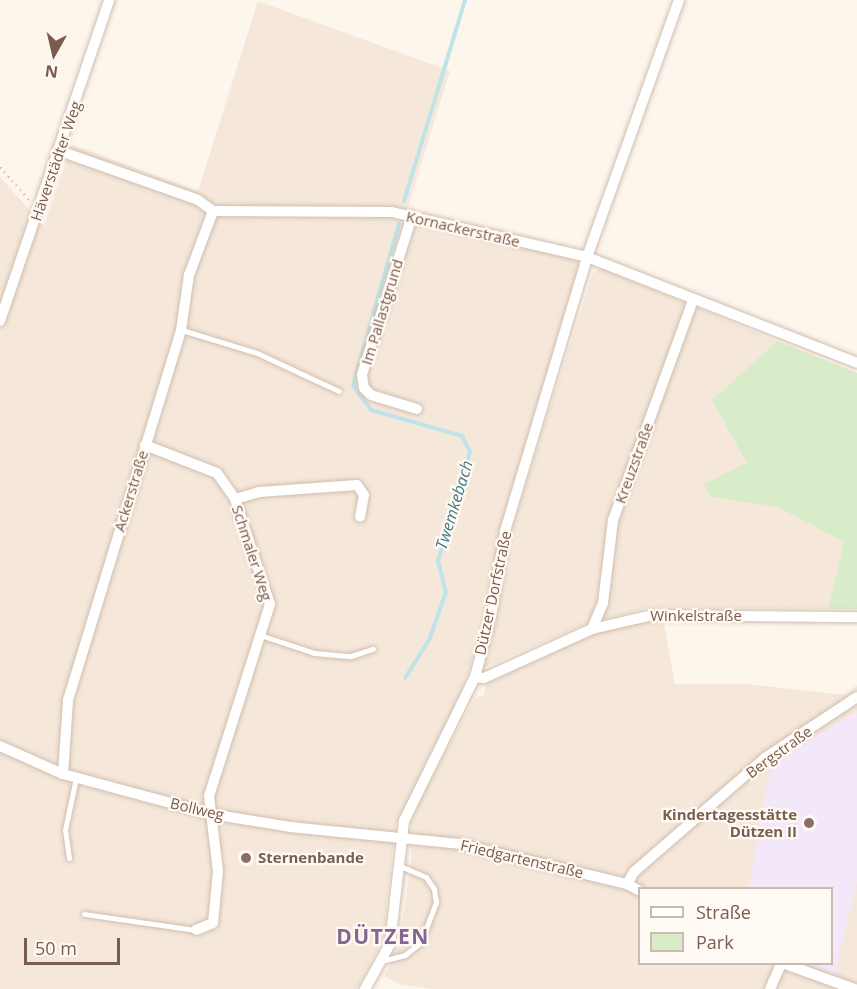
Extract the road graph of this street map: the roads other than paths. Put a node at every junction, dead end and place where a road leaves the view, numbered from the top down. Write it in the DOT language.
graph roads {
  1 [pos="109,0"];
  2 [pos="680,0"];
  3 [pos="60,151"];
  4 [pos="213,211"];
  5 [pos="412,216"];
  6 [pos="587,257"];
  7 [pos="693,300"];
  8 [pos="0,321"];
  9 [pos="181,330"];
  10 [pos="857,363"];
  11 [pos="339,391"];
  12 [pos="417,409"];
  13 [pos="145,445"];
  14 [pos="235,499"];
  15 [pos="360,517"];
  16 [pos="857,618"];
  17 [pos="592,629"];
  18 [pos="260,635"];
  19 [pos="373,649"];
  20 [pos="475,677"];
  21 [pos="857,697"];
  22 [pos="0,746"];
  23 [pos="63,774"];
  24 [pos="76,778"];
  25 [pos="211,814"];
  26 [pos="402,838"];
  27 [pos="69,858"];
  28 [pos="400,866"];
  29 [pos="627,884"];
  30 [pos="638,890"];
  31 [pos="84,914"];
  32 [pos="196,930"];
  33 [pos="381,961"];
  34 [pos="782,965"];
  35 [pos="789,965"];
  36 [pos="365,989"];
  37 [pos="770,989"];
  38 [pos="855,989"];
  1 -- 3 [label="street, Häverstädter Weg"];
  2 -- 6 [label="street, Dützer Dorfstraße"];
  3 -- 4 [label="street, Kornackerstraße"];
  3 -- 8 [label="street, Häverstädter Weg"];
  4 -- 5 [label="street, Kornackerstraße"];
  4 -- 9 [label="street, Ackerstraße"];
  5 -- 6 [label="street, Kornackerstraße"];
  5 -- 12 [label="street, Im Pallastgrund"];
  6 -- 7 [label="street, Kornackerstraße"];
  6 -- 20 [label="street, Dützer Dorfstraße"];
  7 -- 10 [label="street, Kornackerstraße"];
  7 -- 17 [label="street, Kreuzstraße"];
  9 -- 11 [label="lane"];
  9 -- 13 [label="street, Ackerstraße"];
  13 -- 14 [label="street, Schmaler Weg"];
  13 -- 23 [label="street, Ackerstraße"];
  14 -- 15 [label="street"];
  14 -- 18 [label="street, Schmaler Weg"];
  16 -- 17 [label="street, Winkelstraße"];
  17 -- 20 [label="street, Winkelstraße"];
  18 -- 19 [label="lane"];
  18 -- 25 [label="street, Schmaler Weg"];
  20 -- 26 [label="street, Dützer Dorfstraße"];
  21 -- 29 [label="street, Bergstraße"];
  22 -- 23 [label="street, Bollweg"];
  23 -- 24 [label="street, Bollweg"];
  24 -- 25 [label="street, Bollweg"];
  24 -- 27 [label="lane"];
  25 -- 26 [label="street, Bollweg"];
  25 -- 32 [label="street, Schmaler Weg"];
  26 -- 28 [label="street, Dützer Dorfstraße"];
  26 -- 29 [label="street, Friedgartenstraße"];
  28 -- 33 [label="street, Dützer Dorfstraße"];
  28 -- 33 [label="lane"];
  29 -- 30 [label="street, Friedgartenstraße"];
  31 -- 32 [label="lane"];
  33 -- 36 [label="street, Dützer Dorfstraße"];
  34 -- 37 [label="street"];
  35 -- 38 [label="street"];
}
